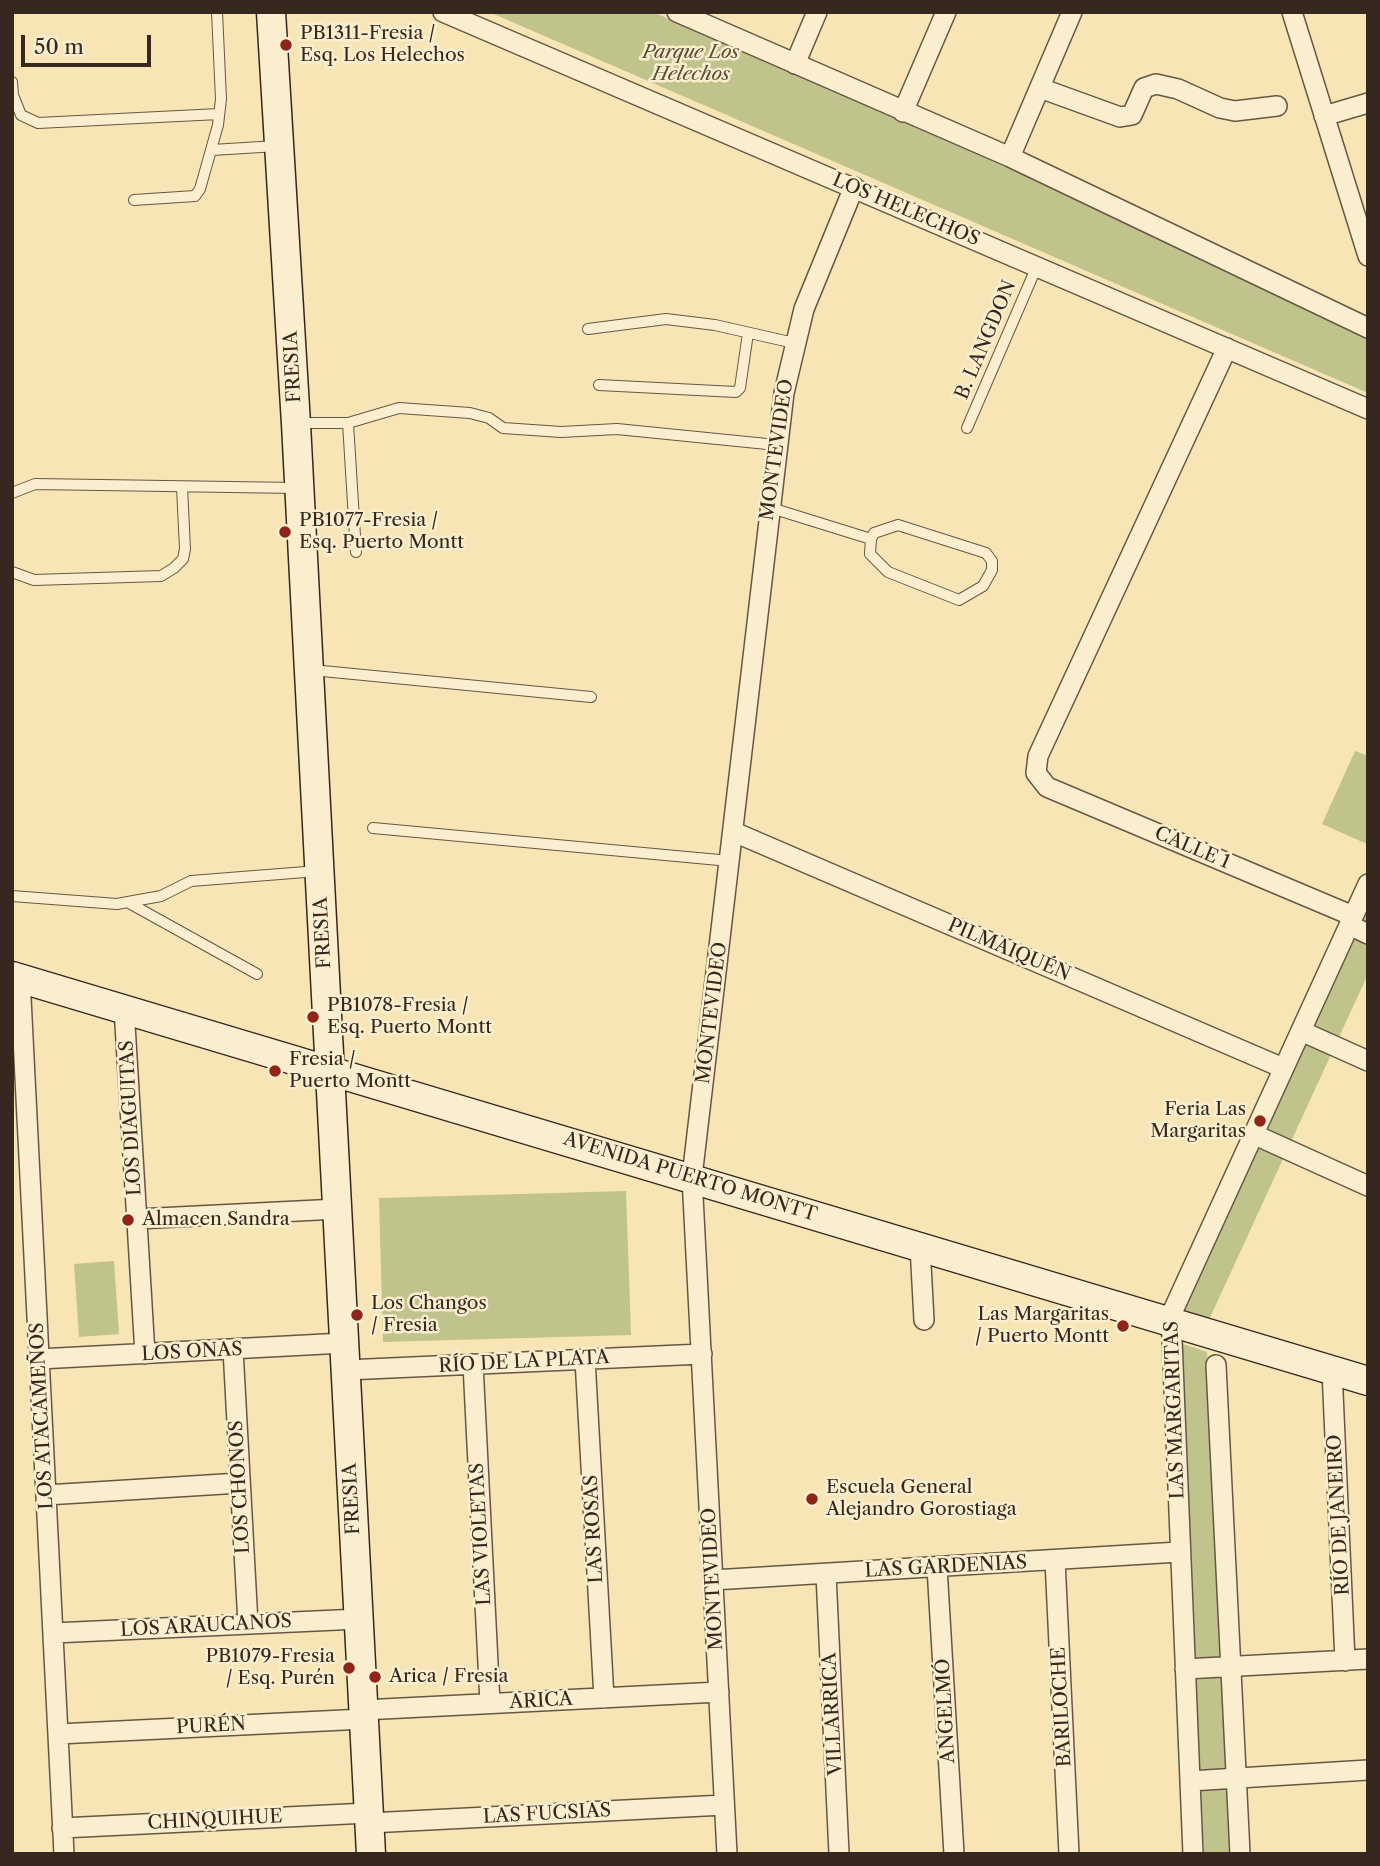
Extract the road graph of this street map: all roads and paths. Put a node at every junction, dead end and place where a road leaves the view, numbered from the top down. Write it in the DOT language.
graph roads {
  1 [pos="217,12"];
  2 [pos="271,12"];
  3 [pos="443,12"];
  4 [pos="817,12"];
  5 [pos="946,12"];
  6 [pos="1072,12"];
  7 [pos="1292,12"];
  8 [pos="683,13"];
  9 [pos="795,64"];
  10 [pos="12,82"];
  11 [pos="1040,88"];
  12 [pos="1368,103"];
  13 [pos="1277,106"];
  14 [pos="903,112"];
  15 [pos="219,114"];
  16 [pos="1324,116"];
  17 [pos="281,146"];
  18 [pos="212,150"];
  19 [pos="1010,157"];
  20 [pos="854,187"];
  21 [pos="134,201"];
  22 [pos="1363,226"];
  23 [pos="1368,256"];
  24 [pos="1037,266"];
  25 [pos="1368,328"];
  26 [pos="587,329"];
  27 [pos="748,333"];
  28 [pos="794,343"];
  29 [pos="1227,348"];
  30 [pos="599,385"];
  31 [pos="1368,409"];
  32 [pos="348,423"];
  33 [pos="296,424"];
  34 [pos="967,428"];
  35 [pos="777,445"];
  36 [pos="183,488"];
  37 [pos="300,488"];
  38 [pos="12,493"];
  39 [pos="768,507"];
  40 [pos="871,539"];
  41 [pos="356,552"];
  42 [pos="12,572"];
  43 [pos="309,670"];
  44 [pos="591,697"];
  45 [pos="373,828"];
  46 [pos="734,832"];
  47 [pos="730,861"];
  48 [pos="319,871"];
  49 [pos="1368,884"];
  50 [pos="12,896"];
  51 [pos="129,903"];
  52 [pos="1351,920"];
  53 [pos="1368,934"];
  54 [pos="257,974"];
  55 [pos="16,977"];
  56 [pos="124,1008"];
  57 [pos="1301,1031"];
  58 [pos="1368,1061"];
  59 [pos="330,1068"];
  60 [pos="1283,1068"];
  61 [pos="1253,1134"];
  62 [pos="692,1177"];
  63 [pos="1368,1186"];
  64 [pos="338,1209"];
  65 [pos="137,1219"];
  66 [pos="920,1246"];
  67 [pos="924,1320"];
  68 [pos="1171,1321"];
  69 [pos="233,1349"];
  70 [pos="145,1354"];
  71 [pos="702,1354"];
  72 [pos="345,1357"];
  73 [pos="39,1359"];
  74 [pos="585,1359"];
  75 [pos="473,1364"];
  76 [pos="1216,1365"];
  77 [pos="1332,1370"];
  78 [pos="1368,1381"];
  79 [pos="240,1483"];
  80 [pos="46,1495"];
  81 [pos="1180,1552"];
  82 [pos="1055,1560"];
  83 [pos="937,1567"];
  84 [pos="826,1574"];
  85 [pos="713,1580"];
  86 [pos="359,1619"];
  87 [pos="248,1624"];
  88 [pos="53,1633"];
  89 [pos="1368,1659"];
  90 [pos="1345,1661"];
  91 [pos="1231,1667"];
  92 [pos="1185,1669"];
  93 [pos="719,1692"];
  94 [pos="604,1698"];
  95 [pos="490,1703"];
  96 [pos="363,1714"];
  97 [pos="58,1734"];
  98 [pos="1368,1770"];
  99 [pos="1237,1779"];
  100 [pos="1190,1781"];
  101 [pos="724,1805"];
  102 [pos="369,1818"];
  103 [pos="62,1828"];
  104 [pos="64,1854"];
  105 [pos="370,1854"];
  106 [pos="727,1854"];
  107 [pos="839,1854"];
  108 [pos="954,1854"];
  109 [pos="1069,1854"];
  110 [pos="1194,1854"];
  111 [pos="1240,1854"];
  1 -- 15 [label="lane"];
  2 -- 17 [label="street, FRESIA"];
  3 -- 20 [label="street, LOS HELECHOS"];
  4 -- 9 [label="street"];
  5 -- 14 [label="street"];
  6 -- 11 [label="street"];
  7 -- 16 [label="street"];
  8 -- 9 [label="street"];
  9 -- 14 [label="street"];
  10 -- 15 [label="lane"];
  11 -- 13 [label="street"];
  11 -- 19 [label="street"];
  12 -- 16 [label="street"];
  14 -- 19 [label="street"];
  15 -- 18 [label="lane"];
  16 -- 22 [label="street"];
  17 -- 18 [label="lane"];
  17 -- 33 [label="street, FRESIA"];
  18 -- 21 [label="lane"];
  19 -- 25 [label="street"];
  20 -- 24 [label="street, LOS HELECHOS"];
  20 -- 28 [label="street, MONTEVIDEO"];
  22 -- 23 [label="street"];
  24 -- 29 [label="street, LOS HELECHOS"];
  24 -- 34 [label="lane, B. LANGDON"];
  26 -- 27 [label="lane"];
  27 -- 28 [label="lane"];
  27 -- 30 [label="lane"];
  28 -- 35 [label="street, MONTEVIDEO"];
  29 -- 31 [label="street, LOS HELECHOS"];
  29 -- 52 [label="street, CALLE 1"];
  32 -- 33 [label="lane"];
  32 -- 35 [label="lane"];
  32 -- 41 [label="lane"];
  33 -- 37 [label="street, FRESIA"];
  35 -- 39 [label="street, MONTEVIDEO"];
  36 -- 37 [label="lane"];
  36 -- 38 [label="lane"];
  36 -- 42 [label="lane"];
  37 -- 43 [label="street, FRESIA"];
  39 -- 40 [label="lane"];
  39 -- 46 [label="street, MONTEVIDEO"];
  40 -- 40 [label="lane"];
  43 -- 44 [label="lane"];
  43 -- 48 [label="street, FRESIA"];
  45 -- 47 [label="lane"];
  46 -- 47 [label="street, MONTEVIDEO"];
  46 -- 60 [label="street, PILMAIQUÉN"];
  47 -- 62 [label="street, MONTEVIDEO"];
  48 -- 51 [label="lane"];
  48 -- 59 [label="street, FRESIA"];
  49 -- 52 [label="street, LAS MARGARITAS"];
  50 -- 51 [label="lane"];
  51 -- 54 [label="lane"];
  52 -- 53 [label="street, CALLE 1"];
  52 -- 57 [label="street, LAS MARGARITAS"];
  55 -- 56 [label="street, AVENIDA PUERTO MONTT"];
  55 -- 73 [label="street, LOS ATACAMEÑOS"];
  56 -- 59 [label="street, AVENIDA PUERTO MONTT"];
  56 -- 65 [label="street, LOS DIAGUITAS"];
  57 -- 58 [label="street"];
  57 -- 60 [label="street, LAS MARGARITAS"];
  59 -- 62 [label="street, AVENIDA PUERTO MONTT"];
  59 -- 64 [label="street, FRESIA"];
  60 -- 61 [label="street, LAS MARGARITAS"];
  61 -- 63 [label="street"];
  61 -- 68 [label="street, LAS MARGARITAS"];
  62 -- 66 [label="street, AVENIDA PUERTO MONTT"];
  62 -- 71 [label="street, MONTEVIDEO"];
  64 -- 65 [label="street"];
  64 -- 72 [label="street, FRESIA"];
  65 -- 70 [label="street, LOS DIAGUITAS"];
  66 -- 67 [label="street"];
  66 -- 68 [label="street, AVENIDA PUERTO MONTT"];
  68 -- 77 [label="street, AVENIDA PUERTO MONTT"];
  68 -- 81 [label="street, LAS MARGARITAS"];
  69 -- 70 [label="street, LOS ONAS"];
  69 -- 72 [label="street, LOS ONAS"];
  69 -- 79 [label="street, LOS CHONOS"];
  70 -- 73 [label="street, LOS ONAS"];
  71 -- 74 [label="street, RÍO DE LA PLATA"];
  71 -- 85 [label="street, MONTEVIDEO"];
  72 -- 75 [label="street, RÍO DE LA PLATA"];
  72 -- 86 [label="street, FRESIA"];
  73 -- 80 [label="street, LOS ATACAMEÑOS"];
  74 -- 75 [label="street, RÍO DE LA PLATA"];
  74 -- 94 [label="street, LAS ROSAS"];
  75 -- 95 [label="street, LAS VIOLETAS"];
  76 -- 91 [label="street"];
  77 -- 78 [label="street, AVENIDA PUERTO MONTT"];
  77 -- 90 [label="street, RÍO DE JANEIRO"];
  79 -- 80 [label="street"];
  79 -- 87 [label="street, LOS CHONOS"];
  80 -- 88 [label="street, LOS ATACAMEÑOS"];
  81 -- 82 [label="street, LAS GARDENIAS"];
  81 -- 92 [label="street, LAS MARGARITAS"];
  82 -- 83 [label="street, LAS GARDENIAS"];
  82 -- 109 [label="street, BARILOCHE"];
  83 -- 84 [label="street, LAS GARDENIAS"];
  83 -- 108 [label="street, ANGELMÓ"];
  84 -- 85 [label="street, LAS GARDENIAS"];
  84 -- 107 [label="street, VILLARRICA"];
  85 -- 93 [label="street, MONTEVIDEO"];
  86 -- 87 [label="street, LOS ARAUCANOS"];
  86 -- 96 [label="street, FRESIA"];
  87 -- 88 [label="street, LOS ARAUCANOS"];
  88 -- 97 [label="street, LOS ATACAMEÑOS"];
  89 -- 90 [label="street"];
  90 -- 91 [label="street"];
  91 -- 92 [label="street"];
  91 -- 99 [label="street"];
  92 -- 100 [label="street, LAS MARGARITAS"];
  93 -- 94 [label="street, ARICA"];
  93 -- 101 [label="street, MONTEVIDEO"];
  94 -- 95 [label="street, ARICA"];
  95 -- 96 [label="street, ARICA"];
  96 -- 97 [label="street, PURÉN"];
  96 -- 102 [label="street, FRESIA"];
  97 -- 103 [label="street, LOS ATACAMEÑOS"];
  98 -- 99 [label="street"];
  99 -- 100 [label="street"];
  99 -- 111 [label="street"];
  100 -- 110 [label="street, LAS MARGARITAS"];
  101 -- 102 [label="street, LAS FUCSIAS"];
  101 -- 106 [label="street, MONTEVIDEO"];
  102 -- 103 [label="street, CHINQUIHUE"];
  102 -- 105 [label="street, FRESIA"];
  103 -- 104 [label="street, LOS ATACAMEÑOS"];
}
